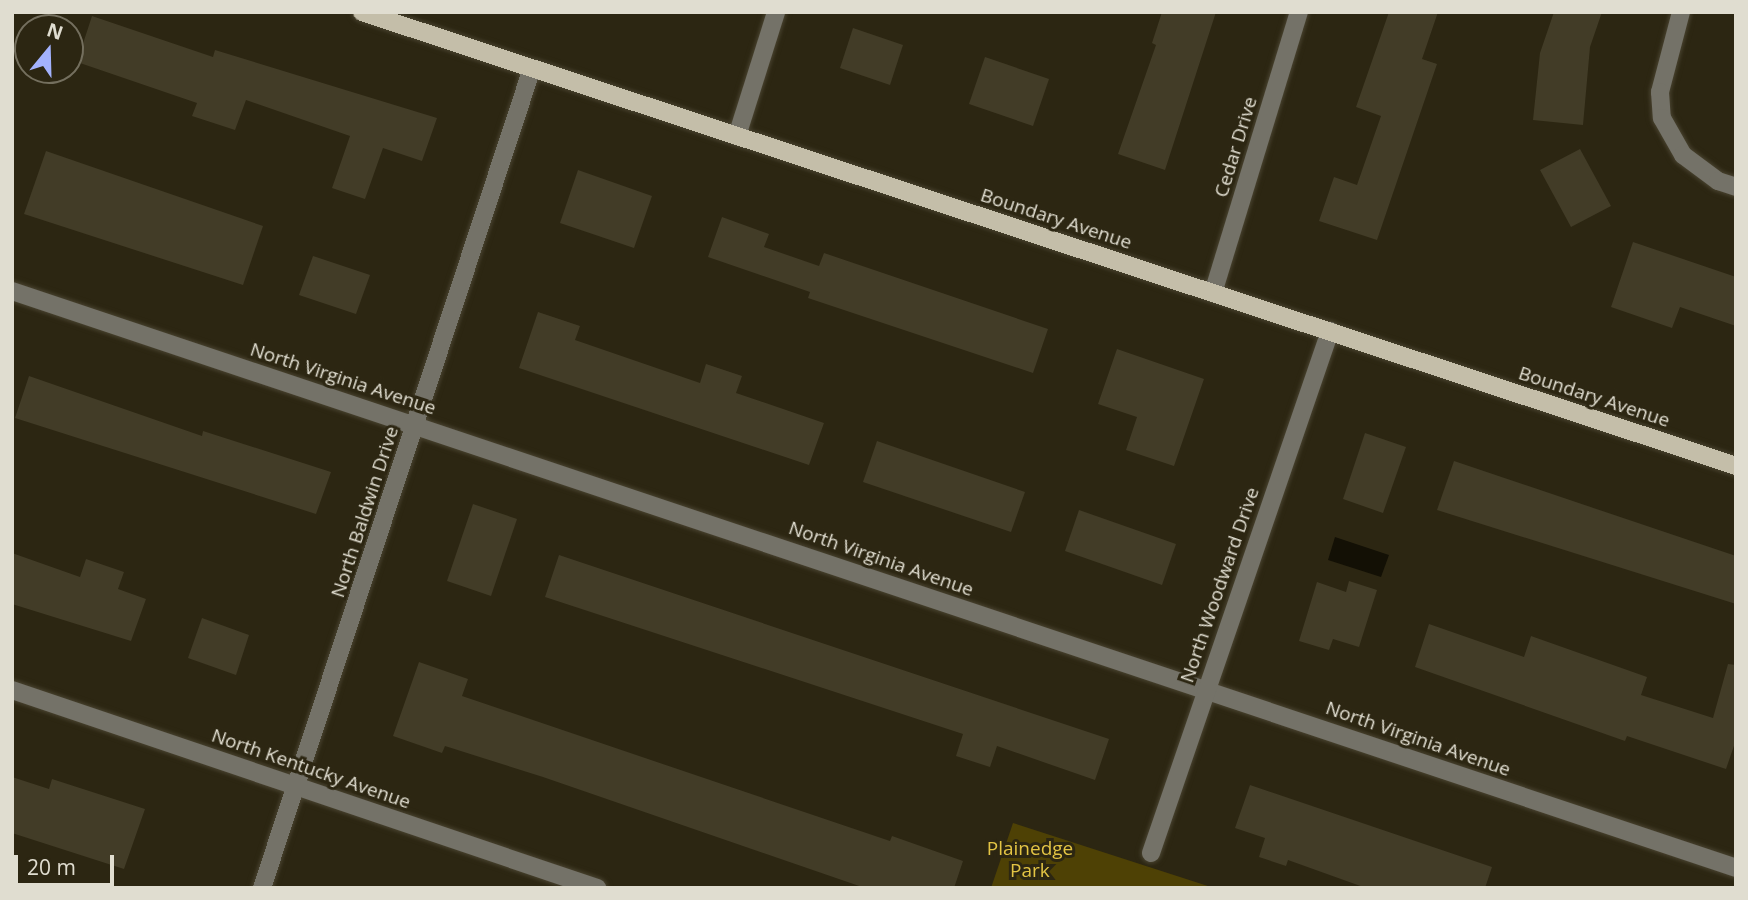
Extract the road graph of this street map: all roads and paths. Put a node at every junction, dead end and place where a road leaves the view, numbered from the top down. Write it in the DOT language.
graph roads {
  1 [pos="362,12"];
  2 [pos="776,12"];
  3 [pos="1299,12"];
  4 [pos="1681,12"];
  5 [pos="532,68"];
  6 [pos="737,136"];
  7 [pos="1736,187"];
  8 [pos="12,291"];
  9 [pos="1213,293"];
  10 [pos="1330,331"];
  11 [pos="416,426"];
  12 [pos="1736,466"];
  13 [pos="12,690"];
  14 [pos="1206,691"];
  15 [pos="296,785"];
  16 [pos="1151,853"];
  17 [pos="1736,868"];
  18 [pos="262,888"];
  19 [pos="597,888"];
  1 -- 5 [label="main road, Boundary Avenue"];
  2 -- 6 [label="street"];
  3 -- 9 [label="street, Cedar Drive"];
  4 -- 7 [label="street"];
  5 -- 6 [label="main road, Boundary Avenue"];
  5 -- 11 [label="street, North Baldwin Drive"];
  6 -- 9 [label="main road, Boundary Avenue"];
  8 -- 11 [label="street, North Virginia Avenue"];
  9 -- 10 [label="main road, Boundary Avenue"];
  10 -- 12 [label="main road, Boundary Avenue"];
  10 -- 14 [label="street, North Woodward Drive"];
  11 -- 14 [label="street, North Virginia Avenue"];
  11 -- 15 [label="street, North Baldwin Drive"];
  13 -- 15 [label="street, North Kentucky Avenue"];
  14 -- 16 [label="street, North Woodward Drive"];
  14 -- 17 [label="street, North Virginia Avenue"];
  15 -- 18 [label="street, North Baldwin Drive"];
  15 -- 19 [label="street, North Kentucky Avenue"];
}
